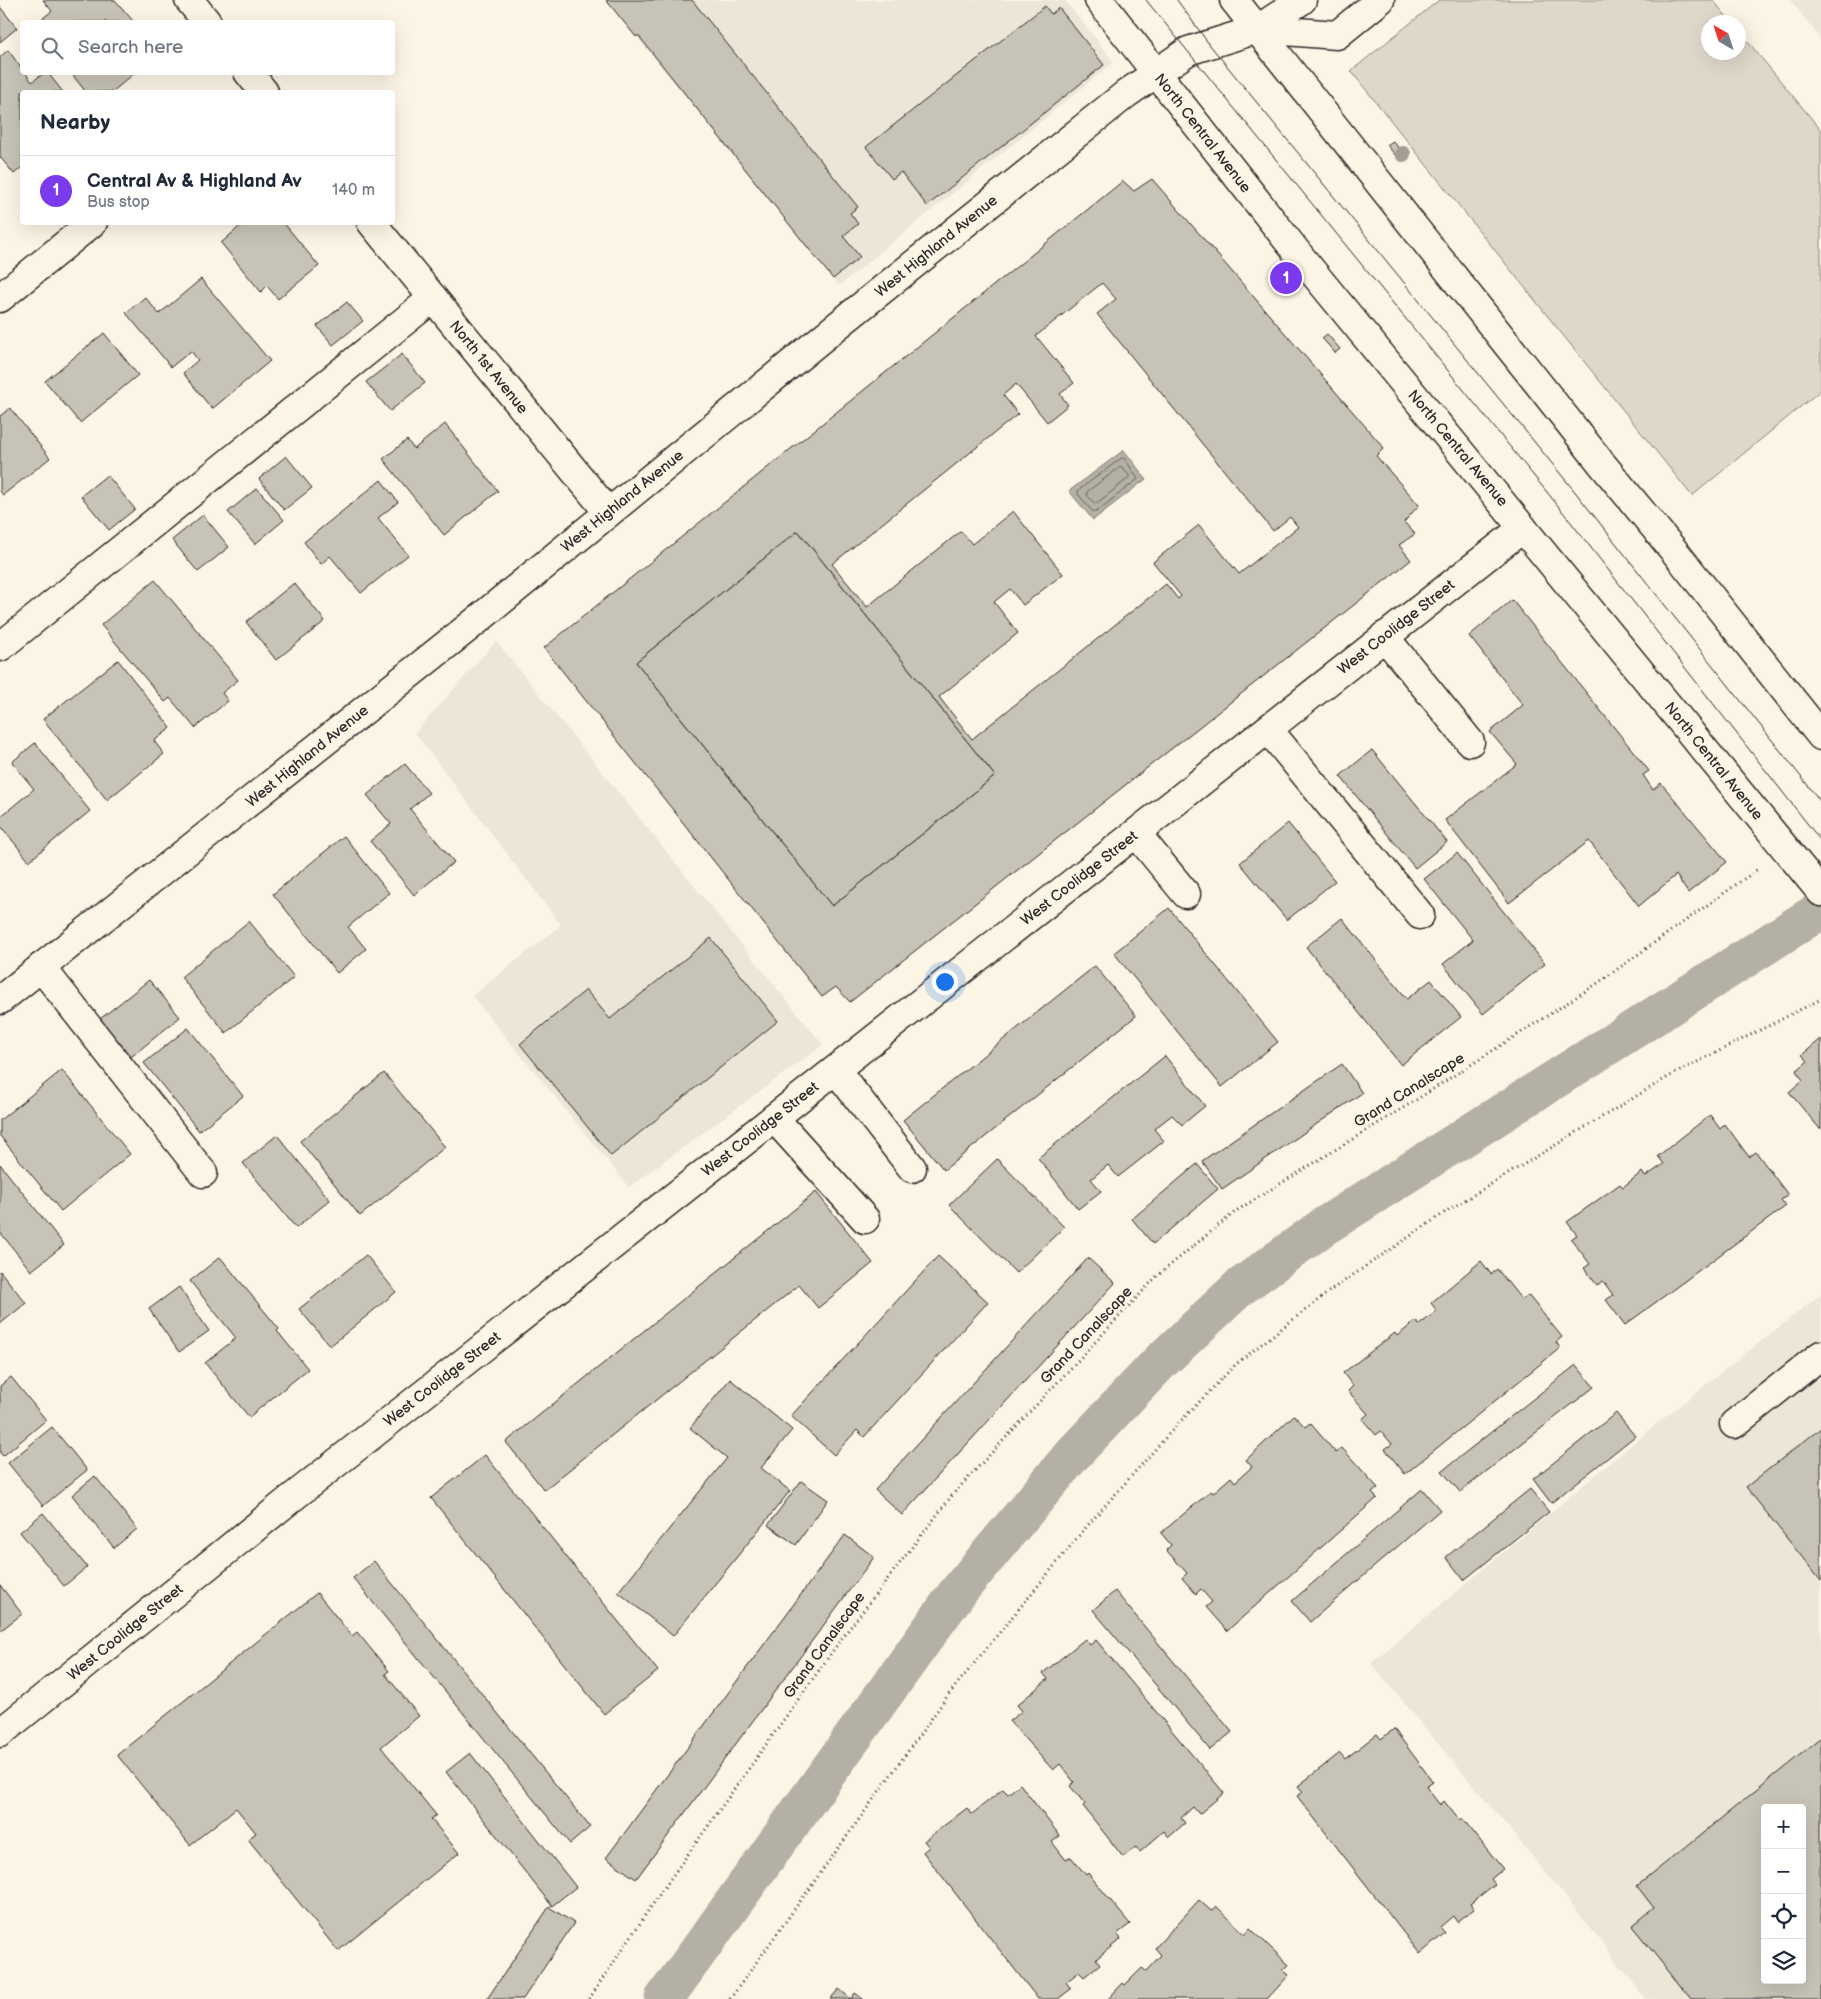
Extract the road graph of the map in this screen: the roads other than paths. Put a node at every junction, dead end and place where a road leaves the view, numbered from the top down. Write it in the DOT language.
graph roads {
  1 [pos="189,0"];
  2 [pos="1099,0"];
  3 [pos="1234,0"];
  4 [pos="1302,0"];
  5 [pos="1380,0"];
  6 [pos="205,20"];
  7 [pos="1258,30"];
  8 [pos="1156,72"];
  9 [pos="89,225"];
  10 [pos="373,225"];
  11 [pos="0,298"];
  12 [pos="433,298"];
  13 [pos="608,512"];
  14 [pos="1523,528"];
  15 [pos="1384,636"];
  16 [pos="0,647"];
  17 [pos="1268,728"];
  18 [pos="1821,736"];
  19 [pos="1470,742"];
  20 [pos="1136,833"];
  21 [pos="1814,883"];
  22 [pos="1186,894"];
  23 [pos="1420,915"];
  24 [pos="41,967"];
  25 [pos="0,1000"];
  26 [pos="836,1070"];
  27 [pos="774,1118"];
  28 [pos="912,1168"];
  29 [pos="204,1173"];
  30 [pos="865,1219"];
  31 [pos="1821,1355"];
  32 [pos="1734,1424"];
  33 [pos="0,1733"];
  1 -- 6 [label="street"];
  2 -- 8 [label="street, North Central Avenue"];
  3 -- 7 [label="street"];
  4 -- 7 [label="street"];
  5 -- 7 [label="street"];
  7 -- 8 [label="street, West Highland Avenue"];
  7 -- 18 [label="street"];
  8 -- 13 [label="street, West Highland Avenue"];
  8 -- 14 [label="street, North Central Avenue"];
  9 -- 11 [label="street"];
  10 -- 12 [label="street, North 1st Avenue"];
  12 -- 13 [label="street, North 1st Avenue"];
  12 -- 16 [label="street"];
  13 -- 24 [label="street, West Highland Avenue"];
  14 -- 15 [label="street, West Coolidge Street"];
  14 -- 21 [label="street, North Central Avenue"];
  15 -- 17 [label="street, West Coolidge Street"];
  15 -- 19 [label="street"];
  17 -- 20 [label="street, West Coolidge Street"];
  17 -- 23 [label="street"];
  20 -- 22 [label="street"];
  20 -- 26 [label="street, West Coolidge Street"];
  24 -- 25 [label="street, West Highland Avenue"];
  24 -- 29 [label="street"];
  26 -- 27 [label="street, West Coolidge Street"];
  26 -- 28 [label="street"];
  27 -- 30 [label="street"];
  27 -- 33 [label="street, West Coolidge Street"];
  31 -- 32 [label="street"];
}
